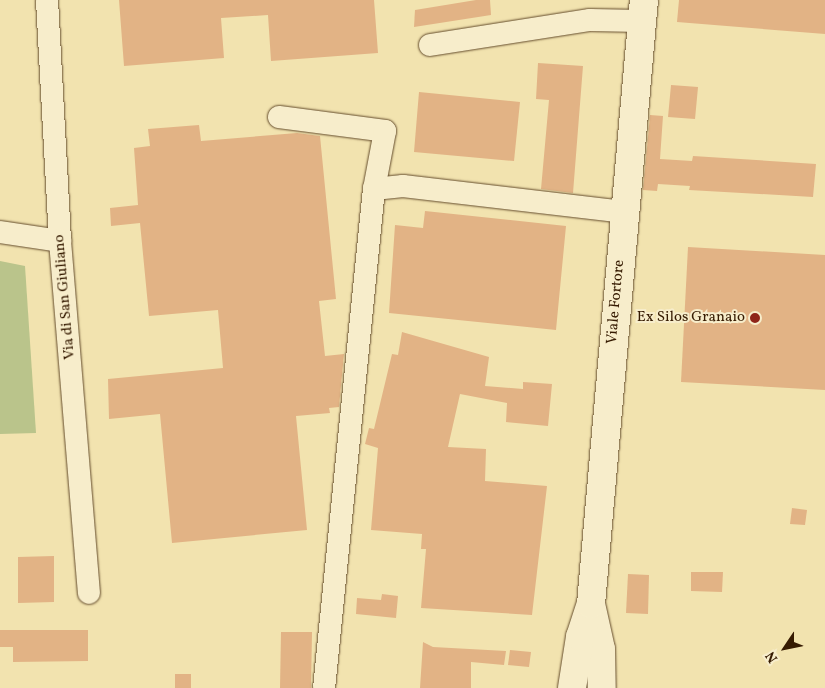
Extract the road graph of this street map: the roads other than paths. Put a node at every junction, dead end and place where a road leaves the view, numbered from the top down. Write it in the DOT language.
graph roads {
  1 [pos="47,0"];
  2 [pos="642,10"];
  3 [pos="430,45"];
  4 [pos="279,117"];
  5 [pos="374,189"];
  6 [pos="623,212"];
  7 [pos="0,232"];
  8 [pos="60,241"];
  9 [pos="89,593"];
  10 [pos="591,604"];
  11 [pos="324,688"];
  12 [pos="572,688"];
  13 [pos="602,688"];
  1 -- 8 [label="street, Via di San Giuliano"];
  2 -- 3 [label="street"];
  2 -- 6 [label="main road, Viale Fortore"];
  4 -- 5 [label="street"];
  5 -- 6 [label="street"];
  5 -- 11 [label="street"];
  6 -- 10 [label="main road, Viale Fortore"];
  7 -- 8 [label="street"];
  8 -- 9 [label="street, Via di San Giuliano"];
  10 -- 12 [label="main road, Viale Fortore"];
  10 -- 13 [label="main road, Viale Fortore"];
}
